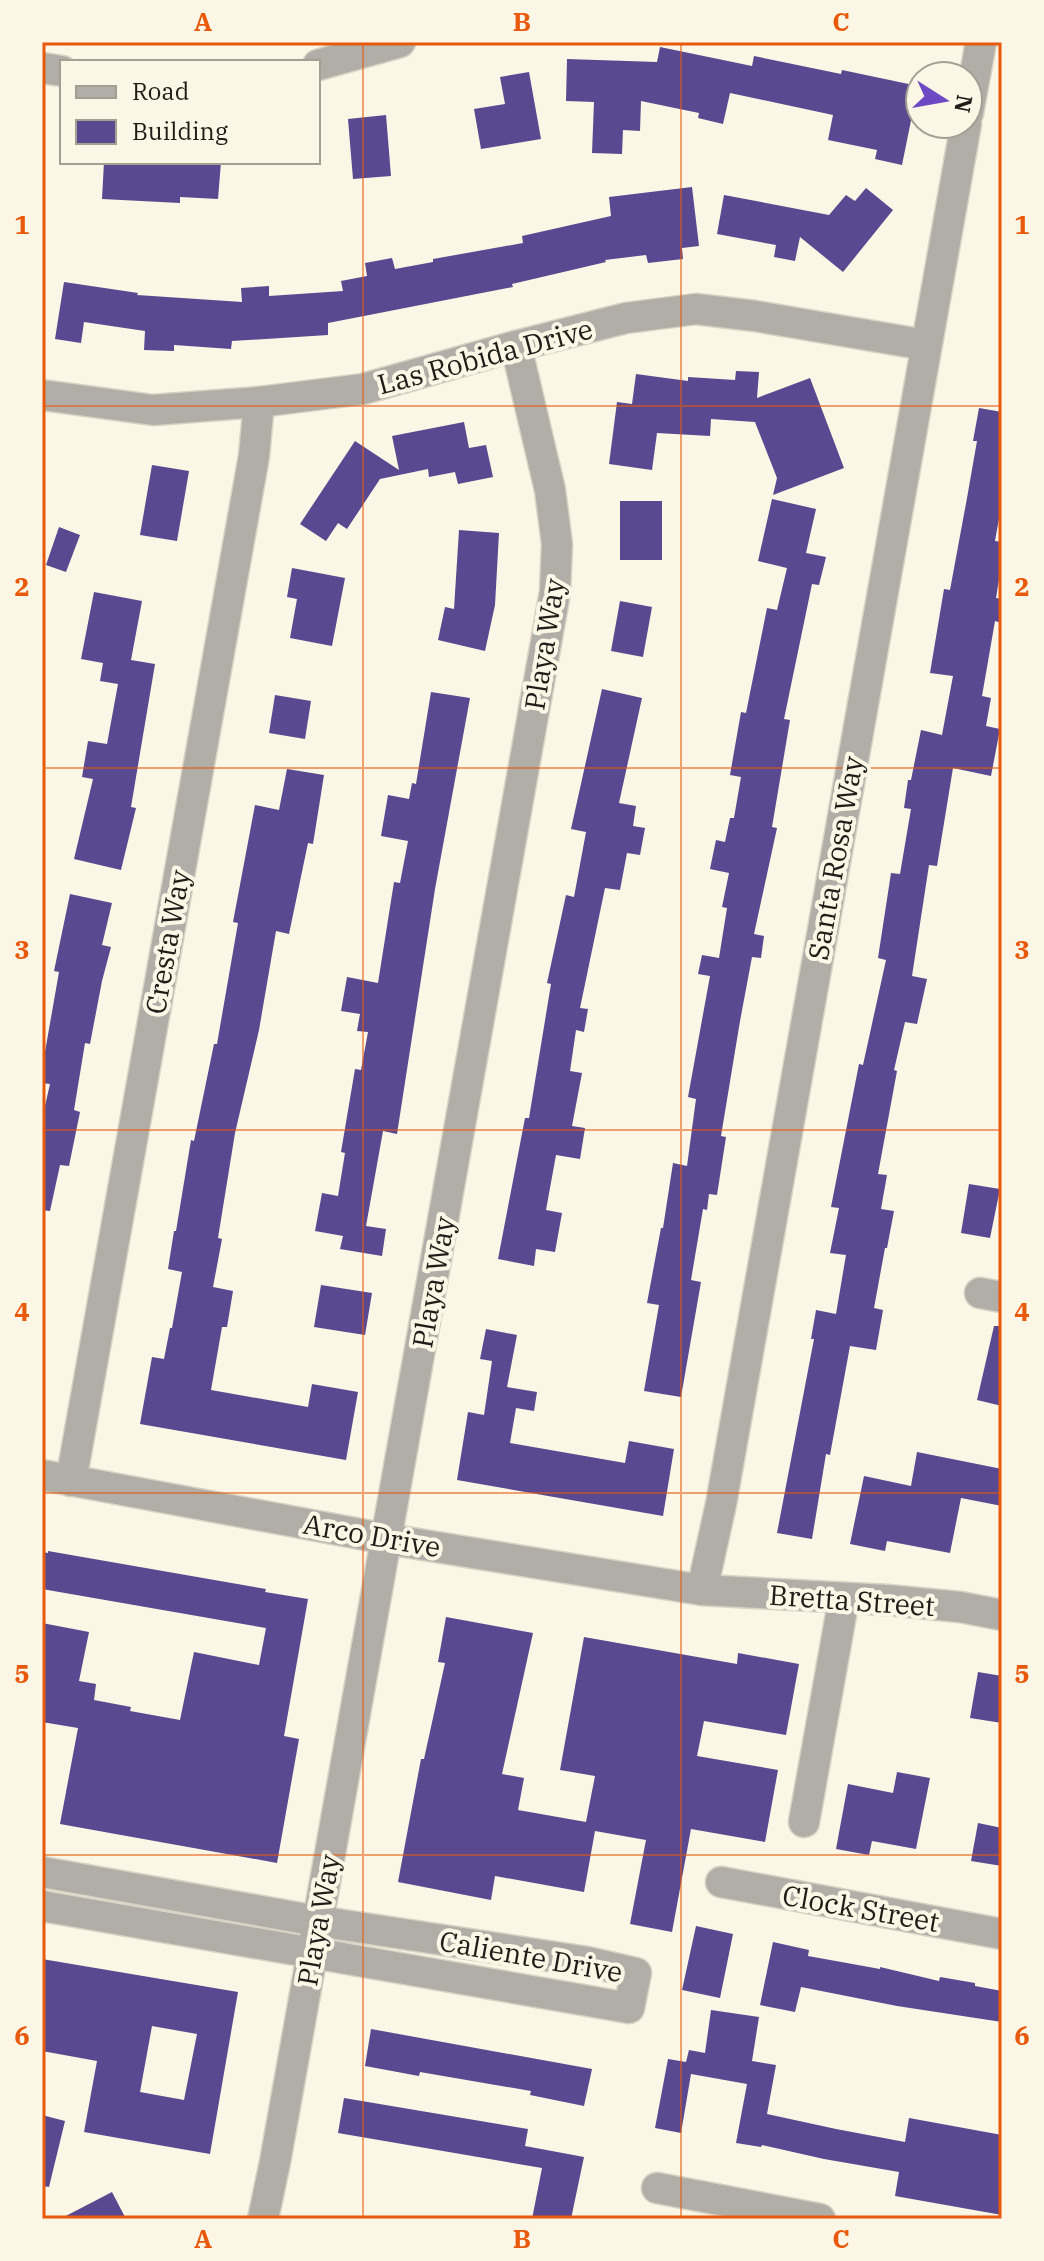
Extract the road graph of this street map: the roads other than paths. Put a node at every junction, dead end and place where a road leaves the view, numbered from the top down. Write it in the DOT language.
graph roads {
  1 [pos="400,42"];
  2 [pos="320,64"];
  3 [pos="963,140"];
  4 [pos="926,345"];
  5 [pos="516,346"];
  6 [pos="42,395"];
  7 [pos="259,402"];
  8 [pos="56,1478"];
  9 [pos="387,1539"];
  10 [pos="702,1590"];
  11 [pos="844,1598"];
  12 [pos="1002,1615"];
  13 [pos="804,1822"];
  14 [pos="42,1872"];
  15 [pos="721,1882"];
  16 [pos="42,1906"];
  17 [pos="317,1921"];
  18 [pos="1002,1934"];
  19 [pos="311,1954"];
  20 [pos="657,2188"];
  21 [pos="263,2219"];
  22 [pos="820,2219"];
  1 -- 2 [label="street"];
  3 -- 4 [label="street, Santa Rosa Way"];
  4 -- 5 [label="street, Las Robida Drive"];
  4 -- 10 [label="street, Santa Rosa Way"];
  5 -- 7 [label="street, Las Robida Drive"];
  5 -- 9 [label="street, Playa Way"];
  6 -- 7 [label="street, Las Robida Drive"];
  7 -- 8 [label="street, Cresta Way"];
  8 -- 9 [label="street, Arco Drive"];
  9 -- 10 [label="street, Arco Drive"];
  9 -- 17 [label="street, Playa Way"];
  10 -- 11 [label="street, Bretta Street"];
  11 -- 12 [label="street, Bretta Street"];
  11 -- 13 [label="street"];
  14 -- 17 [label="street, Caliente Drive"];
  15 -- 18 [label="street, Clock Street"];
  16 -- 19 [label="street, Caliente Drive"];
  17 -- 19 [label="street, Playa Way"];
  17 -- 19 [label="street, Caliente Drive"];
  19 -- 21 [label="street, Playa Way"];
  20 -- 22 [label="street"];
}
